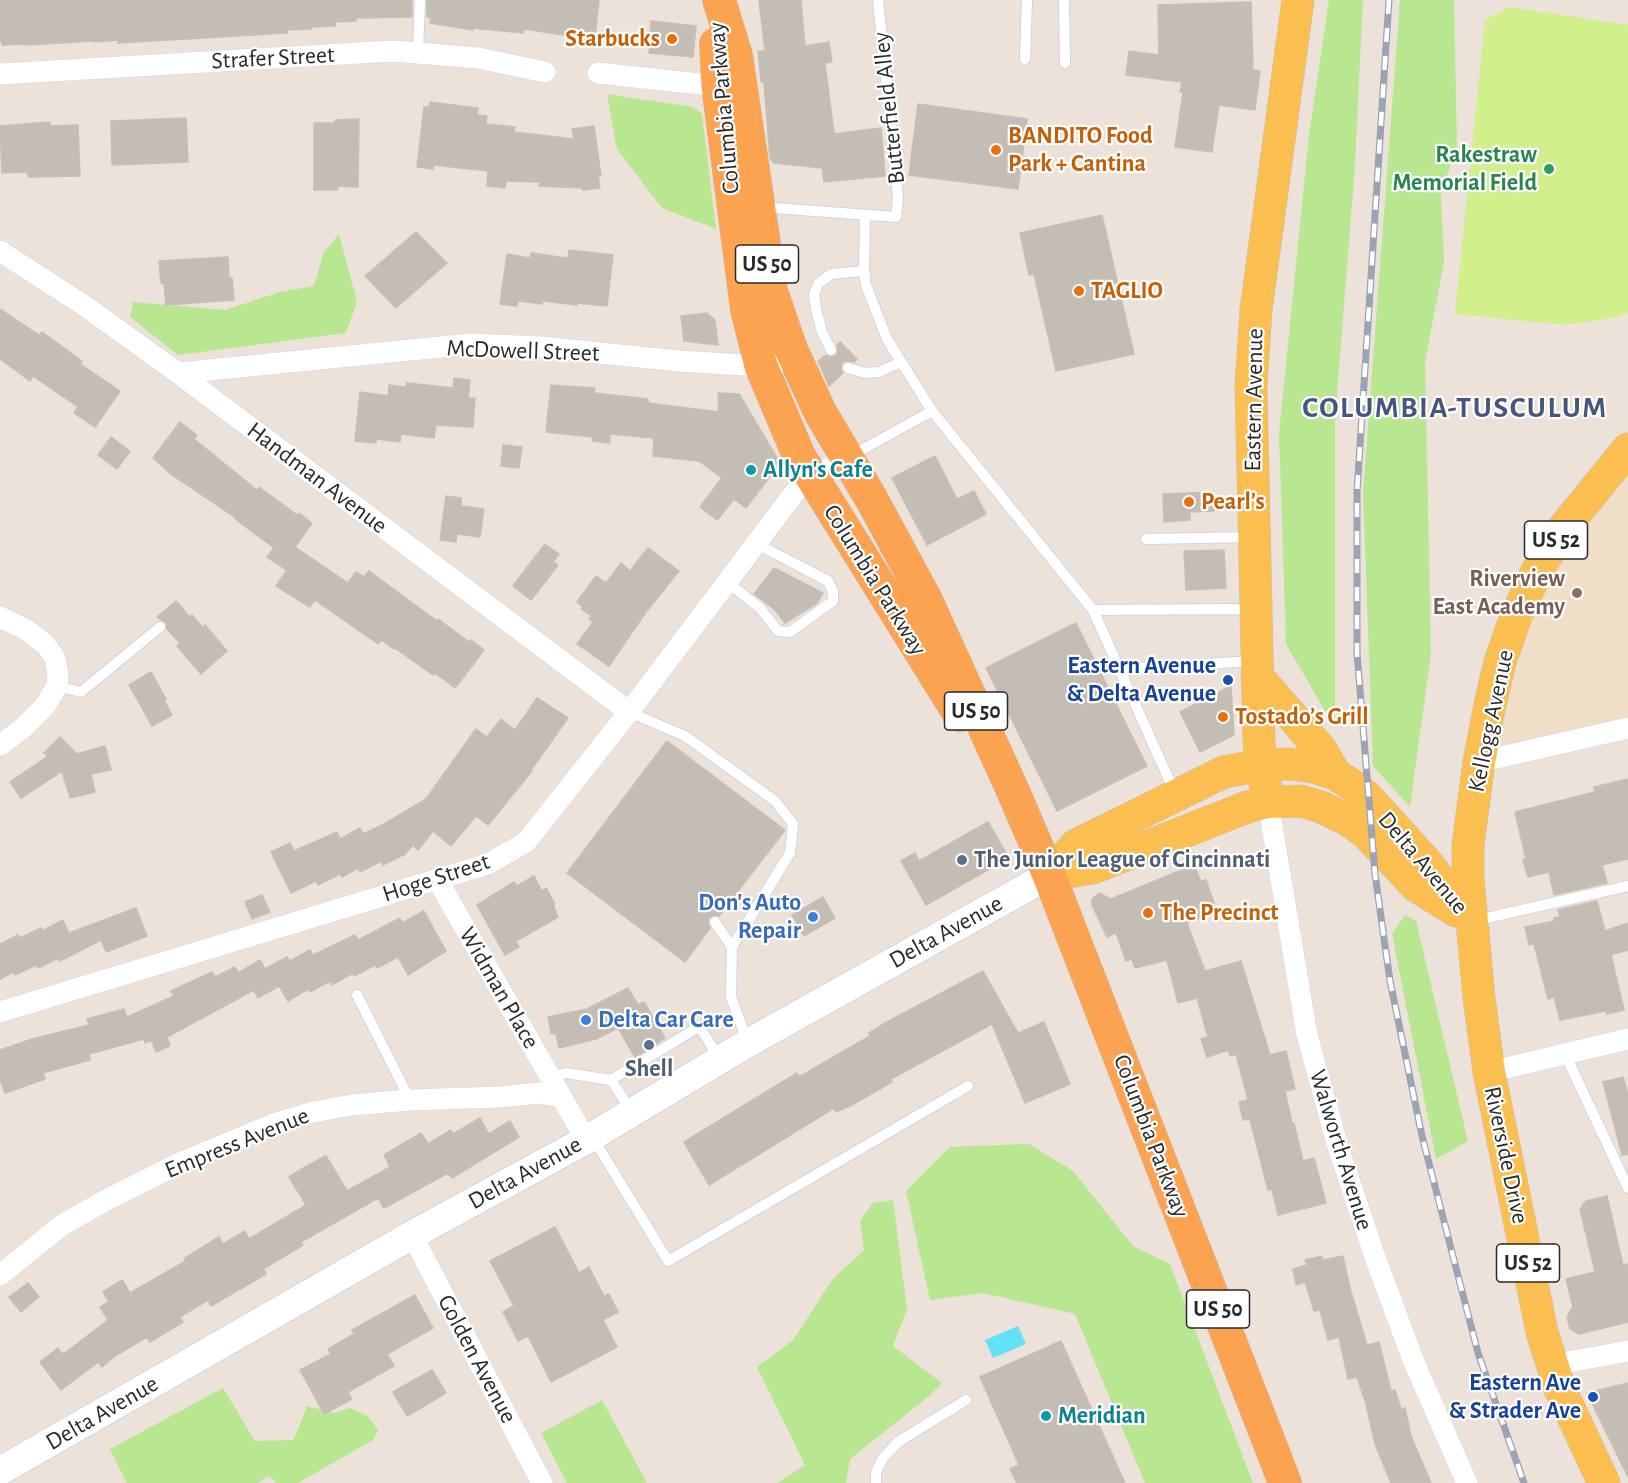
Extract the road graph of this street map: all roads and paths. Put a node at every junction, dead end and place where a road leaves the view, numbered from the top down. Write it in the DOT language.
graph roads {
  1 [pos="420,0"];
  2 [pos="717,0"];
  3 [pos="878,0"];
  4 [pos="1027,0"];
  5 [pos="1064,0"];
  6 [pos="1298,0"];
  7 [pos="418,53"];
  8 [pos="1025,60"];
  9 [pos="1065,63"];
  10 [pos="545,72"];
  11 [pos="598,73"];
  12 [pos="0,74"];
  13 [pos="718,86"];
  14 [pos="746,207"];
  15 [pos="865,216"];
  16 [pos="0,251"];
  17 [pos="864,271"];
  18 [pos="831,350"];
  19 [pos="795,358"];
  20 [pos="901,362"];
  21 [pos="761,366"];
  22 [pos="848,368"];
  23 [pos="178,373"];
  24 [pos="932,411"];
  25 [pos="1628,448"];
  26 [pos="846,459"];
  27 [pos="812,477"];
  28 [pos="1253,537"];
  29 [pos="1146,539"];
  30 [pos="755,543"];
  31 [pos="727,582"];
  32 [pos="1093,610"];
  33 [pos="1255,612"];
  34 [pos="0,617"];
  35 [pos="160,627"];
  36 [pos="940,632"];
  37 [pos="1257,668"];
  38 [pos="1119,669"];
  39 [pos="57,686"];
  40 [pos="629,712"];
  41 [pos="1628,728"];
  42 [pos="0,745"];
  43 [pos="1479,762"];
  44 [pos="1261,765"];
  45 [pos="1335,774"];
  46 [pos="1012,791"];
  47 [pos="1177,796"];
  48 [pos="1268,802"];
  49 [pos="1049,875"];
  50 [pos="436,879"];
  51 [pos="1628,886"];
  52 [pos="1472,921"];
  53 [pos="715,922"];
  54 [pos="732,947"];
  55 [pos="357,995"];
  56 [pos="0,1012"];
  57 [pos="1628,1039"];
  58 [pos="748,1043"];
  59 [pos="1565,1054"];
  60 [pos="720,1060"];
  61 [pos="1489,1072"];
  62 [pos="550,1078"];
  63 [pos="610,1080"];
  64 [pos="968,1086"];
  65 [pos="561,1097"];
  66 [pos="410,1100"];
  67 [pos="632,1113"];
  68 [pos="589,1138"];
  69 [pos="1628,1188"];
  70 [pos="412,1234"];
  71 [pos="0,1275"];
  72 [pos="1628,1351"];
  73 [pos="1552,1365"];
  74 [pos="966,1400"];
  75 [pos="0,1471"];
  76 [pos="542,1483"];
  77 [pos="876,1483"];
  78 [pos="1285,1483"];
  79 [pos="1467,1483"];
  80 [pos="1604,1483"];
  1 -- 7 [label="lane"];
  2 -- 13 [label="highway, Columbia Parkway / US 50"];
  2 -- 14 [label="highway, Columbia Parkway / US 50"];
  3 -- 15 [label="lane, Butterfield Alley"];
  4 -- 8 [label="lane"];
  5 -- 9 [label="lane"];
  6 -- 28 [label="main road, Eastern Avenue"];
  7 -- 10 [label="street, Strafer Street"];
  7 -- 12 [label="street, Strafer Street"];
  11 -- 13 [label="street"];
  13 -- 14 [label="highway, Columbia Parkway / US 50"];
  14 -- 15 [label="lane"];
  14 -- 19 [label="highway, Columbia Parkway / US 50"];
  14 -- 21 [label="highway, Columbia Parkway / US 50"];
  15 -- 17 [label="lane"];
  16 -- 23 [label="street, Handman Avenue"];
  17 -- 18 [label="lane"];
  17 -- 20 [label="lane"];
  19 -- 21 [label="street, McDowell Street"];
  19 -- 26 [label="highway, Columbia Parkway / US 50"];
  20 -- 22 [label="lane"];
  20 -- 24 [label="lane"];
  21 -- 23 [label="street, McDowell Street"];
  21 -- 27 [label="highway, Columbia Parkway / US 50"];
  23 -- 40 [label="street, Handman Avenue"];
  24 -- 26 [label="lane"];
  24 -- 32 [label="lane"];
  25 -- 43 [label="main road, Kellogg Avenue / US 52"];
  26 -- 27 [label="street, Hoge Street"];
  26 -- 36 [label="highway, Columbia Parkway / US 50"];
  27 -- 30 [label="street, Hoge Street"];
  27 -- 36 [label="highway"];
  27 -- 46 [label="highway, Columbia Parkway / US 50"];
  28 -- 29 [label="lane"];
  28 -- 33 [label="main road, Eastern Avenue"];
  30 -- 31 [label="street, Hoge Street"];
  30 -- 31 [label="lane"];
  31 -- 40 [label="street, Hoge Street"];
  32 -- 33 [label="lane"];
  32 -- 38 [label="lane"];
  33 -- 37 [label="main road, Eastern Avenue"];
  34 -- 39 [label="street"];
  35 -- 39 [label="lane"];
  36 -- 46 [label="highway, Columbia Parkway / US 50"];
  37 -- 38 [label="lane"];
  37 -- 44 [label="main road, Eastern Avenue"];
  37 -- 45 [label="main road"];
  38 -- 47 [label="lane"];
  39 -- 42 [label="street"];
  40 -- 50 [label="street, Hoge Street"];
  40 -- 54 [label="lane"];
  41 -- 43 [label="street"];
  43 -- 52 [label="main road, Kellogg Avenue / US 52"];
  44 -- 45 [label="main road, Delta Avenue"];
  44 -- 47 [label="main road, Delta Avenue"];
  44 -- 48 [label="main road, Eastern Avenue"];
  45 -- 52 [label="main road, Delta Avenue"];
  46 -- 49 [label="highway, Columbia Parkway / US 50"];
  47 -- 49 [label="main road, Delta Avenue"];
  48 -- 49 [label="main road, Delta Avenue"];
  48 -- 52 [label="main road, Delta Avenue"];
  48 -- 79 [label="street, Walworth Avenue"];
  49 -- 58 [label="main road, Delta Avenue"];
  49 -- 78 [label="highway, Columbia Parkway / US 50"];
  50 -- 56 [label="street, Hoge Street"];
  50 -- 62 [label="street, Widman Place"];
  51 -- 52 [label="lane"];
  52 -- 61 [label="main road, Riverside Drive / US 52"];
  53 -- 54 [label="lane"];
  54 -- 58 [label="lane"];
  55 -- 66 [label="lane"];
  57 -- 59 [label="street"];
  58 -- 60 [label="main road, Delta Avenue"];
  59 -- 61 [label="street"];
  59 -- 69 [label="lane"];
  60 -- 63 [label="lane"];
  60 -- 67 [label="main road, Delta Avenue"];
  61 -- 73 [label="main road, Riverside Drive / US 52"];
  62 -- 63 [label="lane"];
  62 -- 65 [label="street, Widman Place"];
  63 -- 67 [label="lane"];
  64 -- 68 [label="lane"];
  65 -- 66 [label="street, Empress Avenue"];
  65 -- 68 [label="street"];
  66 -- 71 [label="street, Empress Avenue"];
  67 -- 68 [label="main road, Delta Avenue"];
  68 -- 70 [label="main road, Delta Avenue"];
  70 -- 75 [label="main road, Delta Avenue"];
  70 -- 76 [label="street, Golden Avenue"];
  72 -- 73 [label="street"];
  73 -- 80 [label="main road, Riverside Drive / US 52"];
  74 -- 77 [label="lane"];
}
